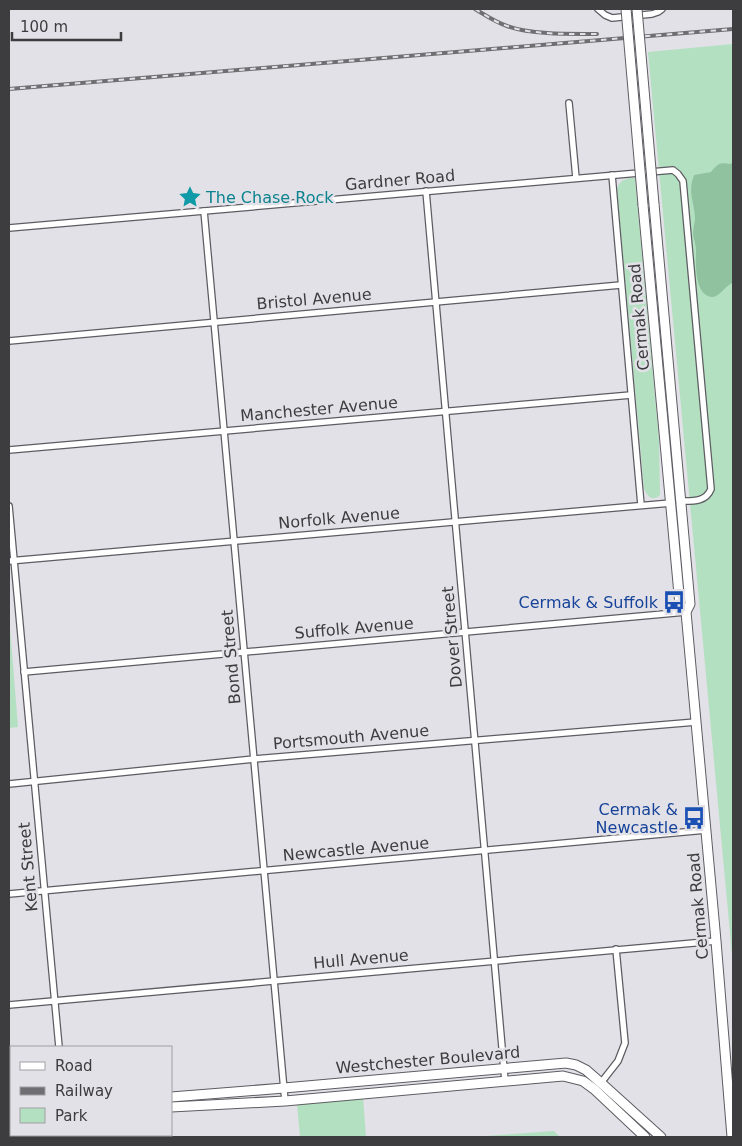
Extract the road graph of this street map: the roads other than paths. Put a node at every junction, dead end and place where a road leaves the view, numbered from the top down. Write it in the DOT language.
graph roads {
  1 [pos="598,9"];
  2 [pos="626,9"];
  3 [pos="637,9"];
  4 [pos="662,9"];
  5 [pos="569,103"];
  6 [pos="612,175"];
  7 [pos="576,178"];
  8 [pos="426,192"];
  9 [pos="204,211"];
  10 [pos="9,228"];
  11 [pos="622,285"];
  12 [pos="436,302"];
  13 [pos="214,322"];
  14 [pos="9,341"];
  15 [pos="631,395"];
  16 [pos="445,412"];
  17 [pos="225,431"];
  18 [pos="9,450"];
  19 [pos="671,502"];
  20 [pos="681,502"];
  21 [pos="641,505"];
  22 [pos="9,506"];
  23 [pos="455,522"];
  24 [pos="234,541"];
  25 [pos="11,561"];
  26 [pos="686,612"];
  27 [pos="465,632"];
  28 [pos="244,651"];
  29 [pos="24,672"];
  30 [pos="696,722"];
  31 [pos="475,741"];
  32 [pos="254,759"];
  33 [pos="34,781"];
  34 [pos="9,784"];
  35 [pos="706,830"];
  36 [pos="484,851"];
  37 [pos="264,871"];
  38 [pos="44,891"];
  39 [pos="9,894"];
  40 [pos="716,941"];
  41 [pos="616,949"];
  42 [pos="494,960"];
  43 [pos="274,981"];
  44 [pos="54,1001"];
  45 [pos="9,1005"];
  46 [pos="58,1046"];
  47 [pos="504,1068"];
  48 [pos="505,1081"];
  49 [pos="598,1086"];
  50 [pos="284,1088"];
  51 [pos="172,1096"];
  52 [pos="285,1100"];
  53 [pos="172,1107"];
  54 [pos="645,1137"];
  55 [pos="661,1137"];
  56 [pos="732,1137"];
  1 -- 4 [label="street"];
  2 -- 19 [label="main road, Cermak Road, bridge"];
  3 -- 20 [label="main road, Cermak Road, bridge"];
  5 -- 7 [label="street"];
  6 -- 7 [label="street, Gardner Road"];
  6 -- 11 [label="street, Cermak Road"];
  6 -- 20 [label="street, Gardner Road"];
  7 -- 8 [label="street, Gardner Road"];
  8 -- 9 [label="street, Gardner Road"];
  8 -- 12 [label="street, Dover Street"];
  9 -- 10 [label="street, Gardner Road"];
  9 -- 13 [label="street, Bond Street"];
  11 -- 12 [label="street, Bristol Avenue"];
  11 -- 15 [label="street, Cermak Road"];
  12 -- 13 [label="street, Bristol Avenue"];
  12 -- 16 [label="street, Dover Street"];
  13 -- 14 [label="street, Bristol Avenue"];
  13 -- 17 [label="street, Bond Street"];
  15 -- 16 [label="street, Manchester Avenue"];
  15 -- 21 [label="street, Cermak Road"];
  16 -- 17 [label="street, Manchester Avenue"];
  16 -- 23 [label="street, Dover Street"];
  17 -- 18 [label="street, Manchester Avenue"];
  17 -- 24 [label="street, Bond Street"];
  19 -- 21 [label="street, Norfolk Avenue"];
  19 -- 26 [label="main road, Cermak Road"];
  20 -- 26 [label="main road, Cermak Road"];
  21 -- 23 [label="street, Norfolk Avenue"];
  22 -- 25 [label="street, Kent Street"];
  23 -- 24 [label="street, Norfolk Avenue"];
  23 -- 27 [label="street, Dover Street"];
  24 -- 25 [label="street, Norfolk Avenue"];
  24 -- 28 [label="street, Bond Street"];
  25 -- 29 [label="street, Kent Street"];
  26 -- 27 [label="street, Suffolk Avenue"];
  26 -- 30 [label="main road, Cermak Road"];
  27 -- 28 [label="street, Suffolk Avenue"];
  27 -- 31 [label="street, Dover Street"];
  28 -- 29 [label="street, Suffolk Avenue"];
  28 -- 32 [label="street, Bond Street"];
  29 -- 33 [label="street, Kent Street"];
  30 -- 31 [label="street, Portsmouth Avenue"];
  30 -- 35 [label="main road, Cermak Road"];
  31 -- 32 [label="street, Portsmouth Avenue"];
  31 -- 36 [label="street, Dover Street"];
  32 -- 33 [label="street, Portsmouth Avenue"];
  32 -- 37 [label="street, Bond Street"];
  33 -- 34 [label="street, Portsmouth Avenue"];
  33 -- 38 [label="street, Kent Street"];
  35 -- 36 [label="street, Newcastle Avenue"];
  35 -- 40 [label="main road, Cermak Road"];
  36 -- 37 [label="street, Newcastle Avenue"];
  36 -- 42 [label="street, Dover Street"];
  37 -- 38 [label="street, Newcastle Avenue"];
  37 -- 43 [label="street, Bond Street"];
  38 -- 39 [label="street, Newcastle Avenue"];
  38 -- 44 [label="street, Kent Street"];
  40 -- 41 [label="street, Hull Avenue"];
  40 -- 56 [label="main road, Cermak Road"];
  41 -- 42 [label="street, Hull Avenue"];
  41 -- 49 [label="street"];
  42 -- 43 [label="street, Hull Avenue"];
  42 -- 47 [label="street, Dover Street"];
  43 -- 44 [label="street, Hull Avenue"];
  43 -- 50 [label="street, Bond Street"];
  44 -- 45 [label="street, Hull Avenue"];
  44 -- 46 [label="street, Kent Street"];
  47 -- 48 [label="street, Dover Street"];
  47 -- 49 [label="main road, Westchester Boulevard"];
  47 -- 50 [label="main road, Westchester Boulevard"];
  48 -- 49 [label="main road, Westchester Boulevard"];
  48 -- 52 [label="main road, Westchester Boulevard"];
  49 -- 54 [label="main road, Westchester Boulevard"];
  49 -- 55 [label="main road, Westchester Boulevard"];
  50 -- 51 [label="main road, Westchester Boulevard"];
  50 -- 52 [label="street, Bond Street"];
  52 -- 53 [label="main road, Westchester Boulevard"];
}
